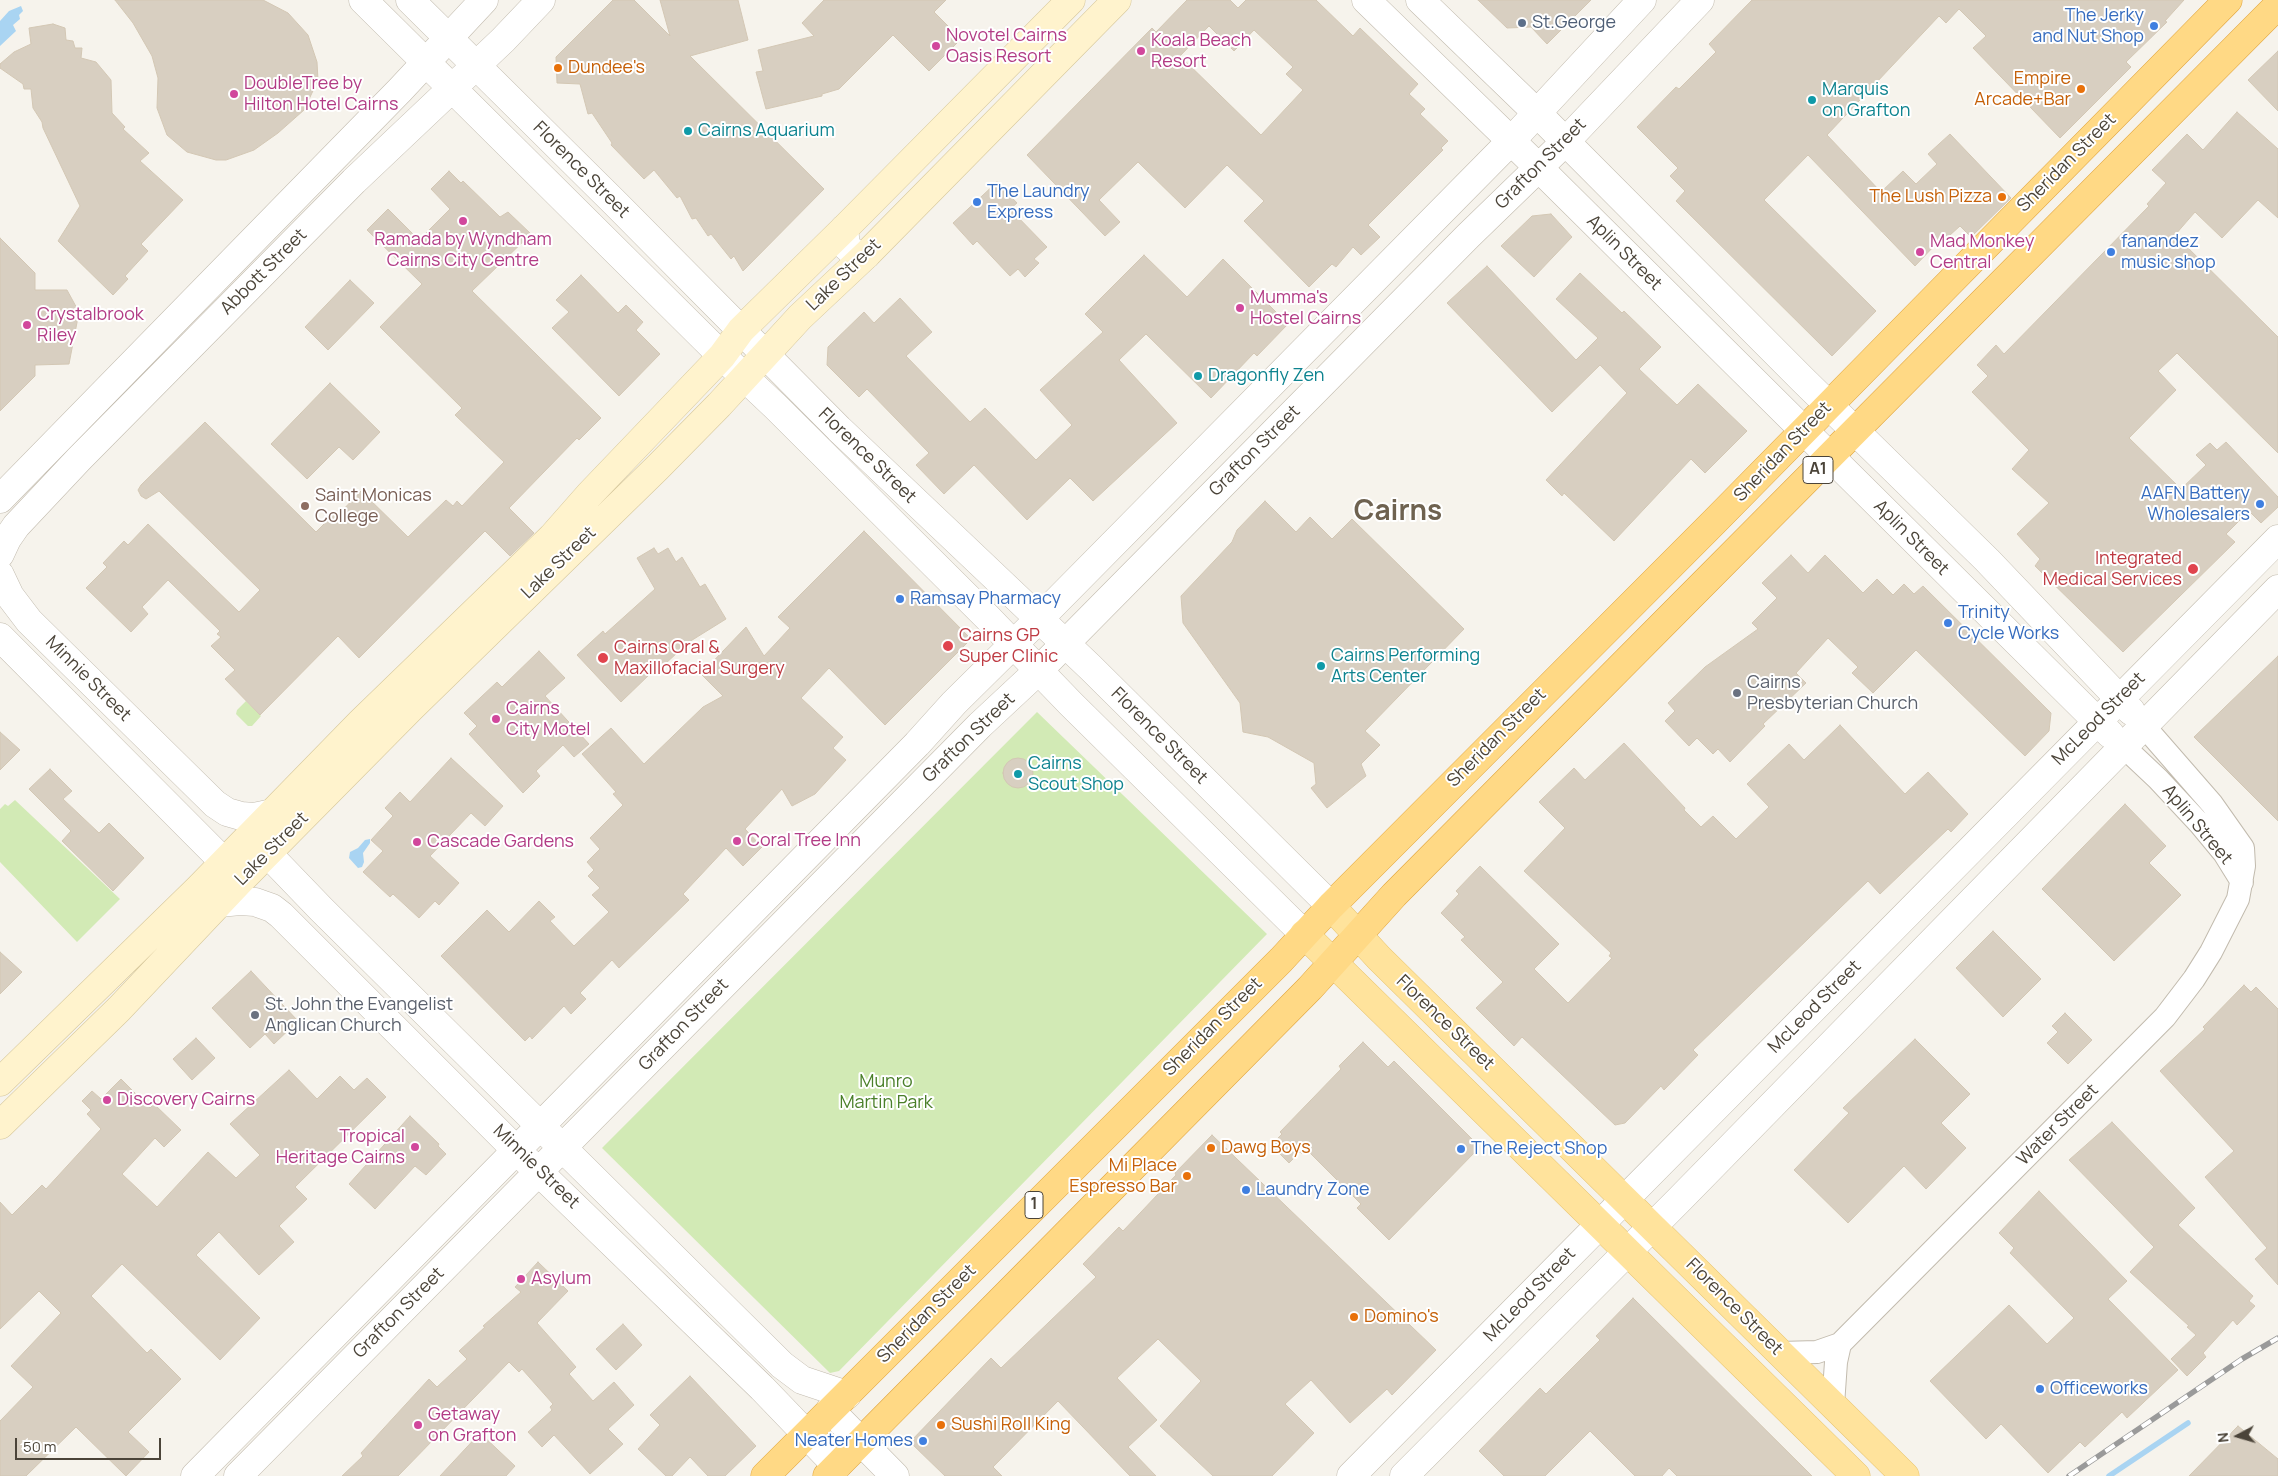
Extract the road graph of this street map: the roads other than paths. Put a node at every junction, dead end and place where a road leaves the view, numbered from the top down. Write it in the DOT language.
graph roads {
  1 [pos="364,0"];
  2 [pos="410,0"];
  3 [pos="484,0"];
  4 [pos="541,0"];
  5 [pos="1071,0"];
  6 [pos="1118,0"];
  7 [pos="1366,0"];
  8 [pos="1420,0"];
  9 [pos="1642,0"];
  10 [pos="1700,0"];
  11 [pos="2228,0"];
  12 [pos="2243,0"];
  13 [pos="2278,5"];
  14 [pos="2254,28"];
  15 [pos="448,37"];
  16 [pos="426,63"];
  17 [pos="475,66"];
  18 [pos="452,88"];
  19 [pos="1537,113"];
  20 [pos="1510,142"];
  21 [pos="1565,142"];
  22 [pos="1539,168"];
  23 [pos="1440,211"];
  24 [pos="844,229"];
  25 [pos="1468,236"];
  26 [pos="866,256"];
  27 [pos="741,330"];
  28 [pos="1899,335"];
  29 [pos="765,354"];
  30 [pos="722,356"];
  31 [pos="1926,361"];
  32 [pos="745,376"];
  33 [pos="1829,405"];
  34 [pos="1804,430"];
  35 [pos="1857,431"];
  36 [pos="1830,458"];
  37 [pos="0,499"];
  38 [pos="1141,514"];
  39 [pos="1714,522"];
  40 [pos="2278,539"];
  41 [pos="1163,543"];
  42 [pos="1739,549"];
  43 [pos="0,554"];
  44 [pos="0,575"];
  45 [pos="2278,589"];
  46 [pos="1039,619"];
  47 [pos="0,637"];
  48 [pos="1014,644"];
  49 [pos="1065,644"];
  50 [pos="1039,670"];
  51 [pos="2120,698"];
  52 [pos="954,702"];
  53 [pos="2097,721"];
  54 [pos="980,725"];
  55 [pos="2144,726"];
  56 [pos="2124,747"];
  57 [pos="1486,749"];
  58 [pos="186,776"];
  59 [pos="1513,777"];
  60 [pos="161,798"];
  61 [pos="273,813"];
  62 [pos="268,854"];
  63 [pos="224,862"];
  64 [pos="2242,882"];
  65 [pos="219,903"];
  66 [pos="1331,906"];
  67 [pos="321,910"];
  68 [pos="300,932"];
  69 [pos="1304,934"];
  70 [pos="1357,934"];
  71 [pos="1333,961"];
  72 [pos="122,962"];
  73 [pos="140,986"];
  74 [pos="627,1039"];
  75 [pos="653,1057"];
  76 [pos="0,1082"];
  77 [pos="0,1125"];
  78 [pos="541,1125"];
  79 [pos="564,1147"];
  80 [pos="516,1150"];
  81 [pos="540,1172"];
  82 [pos="610,1194"];
  83 [pos="1625,1199"];
  84 [pos="587,1217"];
  85 [pos="1601,1224"];
  86 [pos="1652,1226"];
  87 [pos="1628,1250"];
  88 [pos="416,1251"];
  89 [pos="440,1273"];
  90 [pos="1840,1344"];
  91 [pos="1780,1353"];
  92 [pos="782,1365"];
  93 [pos="762,1388"];
  94 [pos="839,1403"];
  95 [pos="1833,1405"];
  96 [pos="806,1434"];
  97 [pos="862,1442"];
  98 [pos="832,1471"];
  99 [pos="195,1476"];
  100 [pos="238,1476"];
  101 [pos="765,1476"];
  102 [pos="895,1476"];
  103 [pos="1351,1476"];
  104 [pos="1404,1476"];
  105 [pos="1856,1476"];
  106 [pos="1905,1476"];
  1 -- 16 [label="street, Florence Street"];
  2 -- 15 [label="street, Florence Street"];
  3 -- 15 [label="street, Abbott Street"];
  4 -- 17 [label="street, Abbott Street"];
  5 -- 24 [label="main road, Lake Street"];
  6 -- 26 [label="main road, Lake Street"];
  7 -- 20 [label="street, Aplin Street"];
  8 -- 19 [label="street, Aplin Street"];
  9 -- 19 [label="street, Grafton Street"];
  10 -- 21 [label="street, Grafton Street"];
  11 -- 28 [label="highway, Sheridan Street / A1"];
  12 -- 14 [label="highway"];
  13 -- 14 [label="highway, Sheridan Street / A1"];
  14 -- 31 [label="highway, Sheridan Street / A1"];
  15 -- 16 [label="street, Abbott Street"];
  15 -- 17 [label="street, Florence Street"];
  16 -- 18 [label="street, Florence Street"];
  16 -- 37 [label="street, Abbott Street"];
  17 -- 18 [label="street, Abbott Street"];
  17 -- 27 [label="street, Florence Street"];
  18 -- 30 [label="street, Florence Street"];
  18 -- 43 [label="street, Abbott Street"];
  19 -- 20 [label="street, Grafton Street"];
  19 -- 21 [label="street, Aplin Street"];
  20 -- 22 [label="street, Aplin Street"];
  20 -- 23 [label="street, Grafton Street"];
  21 -- 22 [label="street, Grafton Street"];
  21 -- 33 [label="street, Aplin Street"];
  22 -- 25 [label="street, Grafton Street"];
  22 -- 34 [label="street, Aplin Street"];
  23 -- 25 [label="street"];
  23 -- 38 [label="street, Grafton Street"];
  24 -- 26 [label="street"];
  24 -- 27 [label="main road, Lake Street"];
  25 -- 41 [label="street, Grafton Street"];
  26 -- 29 [label="main road, Lake Street"];
  27 -- 29 [label="street, Florence Street"];
  27 -- 30 [label="main road, Lake Street"];
  28 -- 31 [label="highway"];
  28 -- 33 [label="highway, Sheridan Street / A1"];
  29 -- 32 [label="main road, Lake Street"];
  29 -- 46 [label="street, Florence Street"];
  30 -- 32 [label="street, Florence Street"];
  30 -- 61 [label="main road, Lake Street"];
  31 -- 35 [label="highway, Sheridan Street / A1"];
  32 -- 48 [label="street, Florence Street"];
  32 -- 62 [label="main road, Lake Street"];
  33 -- 34 [label="highway, Sheridan Street / A1"];
  33 -- 35 [label="street, Aplin Street"];
  34 -- 36 [label="street, Aplin Street"];
  34 -- 39 [label="highway, Sheridan Street / A1"];
  35 -- 36 [label="highway, Sheridan Street / A1"];
  35 -- 51 [label="street, Aplin Street"];
  36 -- 42 [label="highway, Sheridan Street / A1"];
  36 -- 53 [label="street, Aplin Street"];
  38 -- 41 [label="street"];
  38 -- 46 [label="street, Grafton Street"];
  39 -- 42 [label="highway"];
  39 -- 57 [label="highway, Sheridan Street / A1"];
  40 -- 51 [label="street, McLeod Street"];
  41 -- 49 [label="street, Grafton Street"];
  42 -- 59 [label="highway, Sheridan Street / A1"];
  44 -- 58 [label="street, Minnie Street"];
  45 -- 55 [label="street, McLeod Street"];
  46 -- 48 [label="street, Grafton Street"];
  46 -- 49 [label="street, Florence Street"];
  47 -- 60 [label="street, Minnie Street"];
  48 -- 50 [label="street, Florence Street"];
  48 -- 52 [label="street, Grafton Street"];
  49 -- 50 [label="street, Grafton Street"];
  49 -- 66 [label="street, Florence Street"];
  50 -- 54 [label="street, Grafton Street"];
  50 -- 69 [label="street, Florence Street"];
  51 -- 53 [label="street, McLeod Street"];
  51 -- 55 [label="street, Aplin Street"];
  52 -- 54 [label="street"];
  52 -- 74 [label="street, Grafton Street"];
  53 -- 56 [label="street, Aplin Street"];
  53 -- 83 [label="street, McLeod Street"];
  54 -- 75 [label="street, Grafton Street"];
  55 -- 56 [label="street, McLeod Street"];
  55 -- 64 [label="street, Aplin Street"];
  56 -- 64 [label="street, Aplin Street"];
  56 -- 86 [label="street, McLeod Street"];
  57 -- 59 [label="highway"];
  57 -- 66 [label="highway, Sheridan Street / A1"];
  58 -- 60 [label="street"];
  58 -- 61 [label="street, Minnie Street"];
  59 -- 70 [label="highway, Sheridan Street / A1"];
  60 -- 63 [label="street, Minnie Street"];
  61 -- 63 [label="main road, Lake Street"];
  62 -- 63 [label="main road"];
  62 -- 65 [label="main road, Lake Street"];
  62 -- 67 [label="street, Minnie Street"];
  63 -- 72 [label="main road, Lake Street"];
  64 -- 90 [label="street, Water Street"];
  65 -- 68 [label="street, Minnie Street"];
  65 -- 73 [label="main road, Lake Street"];
  66 -- 69 [label="highway, Sheridan Street / 1"];
  66 -- 70 [label="main road, Florence Street"];
  67 -- 68 [label="street"];
  67 -- 78 [label="street, Minnie Street"];
  68 -- 80 [label="street, Minnie Street"];
  69 -- 71 [label="main road, Florence Street"];
  69 -- 94 [label="highway, Sheridan Street / 1"];
  70 -- 71 [label="highway, Sheridan Street"];
  70 -- 83 [label="main road, Florence Street"];
  71 -- 85 [label="main road, Florence Street"];
  71 -- 97 [label="highway, Sheridan Street"];
  72 -- 73 [label="main road"];
  72 -- 76 [label="main road, Lake Street"];
  73 -- 77 [label="main road, Lake Street"];
  74 -- 75 [label="street"];
  74 -- 78 [label="street, Grafton Street"];
  75 -- 79 [label="street, Grafton Street"];
  78 -- 79 [label="street, Minnie Street"];
  78 -- 80 [label="street, Grafton Street"];
  79 -- 81 [label="street, Grafton Street"];
  79 -- 82 [label="street, Minnie Street"];
  80 -- 81 [label="street, Minnie Street"];
  80 -- 88 [label="street, Grafton Street"];
  81 -- 84 [label="street, Minnie Street"];
  81 -- 89 [label="street, Grafton Street"];
  82 -- 84 [label="street"];
  82 -- 92 [label="street, Minnie Street"];
  83 -- 85 [label="street, McLeod Street"];
  83 -- 86 [label="main road, Florence Street"];
  84 -- 93 [label="street, Minnie Street"];
  85 -- 87 [label="main road, Florence Street"];
  85 -- 103 [label="street, McLeod Street"];
  86 -- 87 [label="street, McLeod Street"];
  86 -- 91 [label="main road, Florence Street"];
  87 -- 104 [label="street, McLeod Street"];
  87 -- 105 [label="main road, Florence Street"];
  88 -- 89 [label="street"];
  88 -- 99 [label="street, Grafton Street"];
  89 -- 100 [label="street, Grafton Street"];
  90 -- 91 [label="street, Water Street"];
  90 -- 95 [label="street"];
  91 -- 95 [label="main road, Florence Street"];
  92 -- 93 [label="street"];
  92 -- 94 [label="street, Minnie Street"];
  93 -- 96 [label="street, Minnie Street"];
  94 -- 96 [label="highway, Sheridan Street / 1"];
  94 -- 97 [label="street, Minnie Street"];
  95 -- 106 [label="main road, Florence Street"];
  96 -- 98 [label="street, Minnie Street"];
  96 -- 101 [label="highway, Sheridan Street / 1"];
  97 -- 98 [label="highway, Sheridan Street"];
  97 -- 102 [label="street, Minnie Street"];
}
